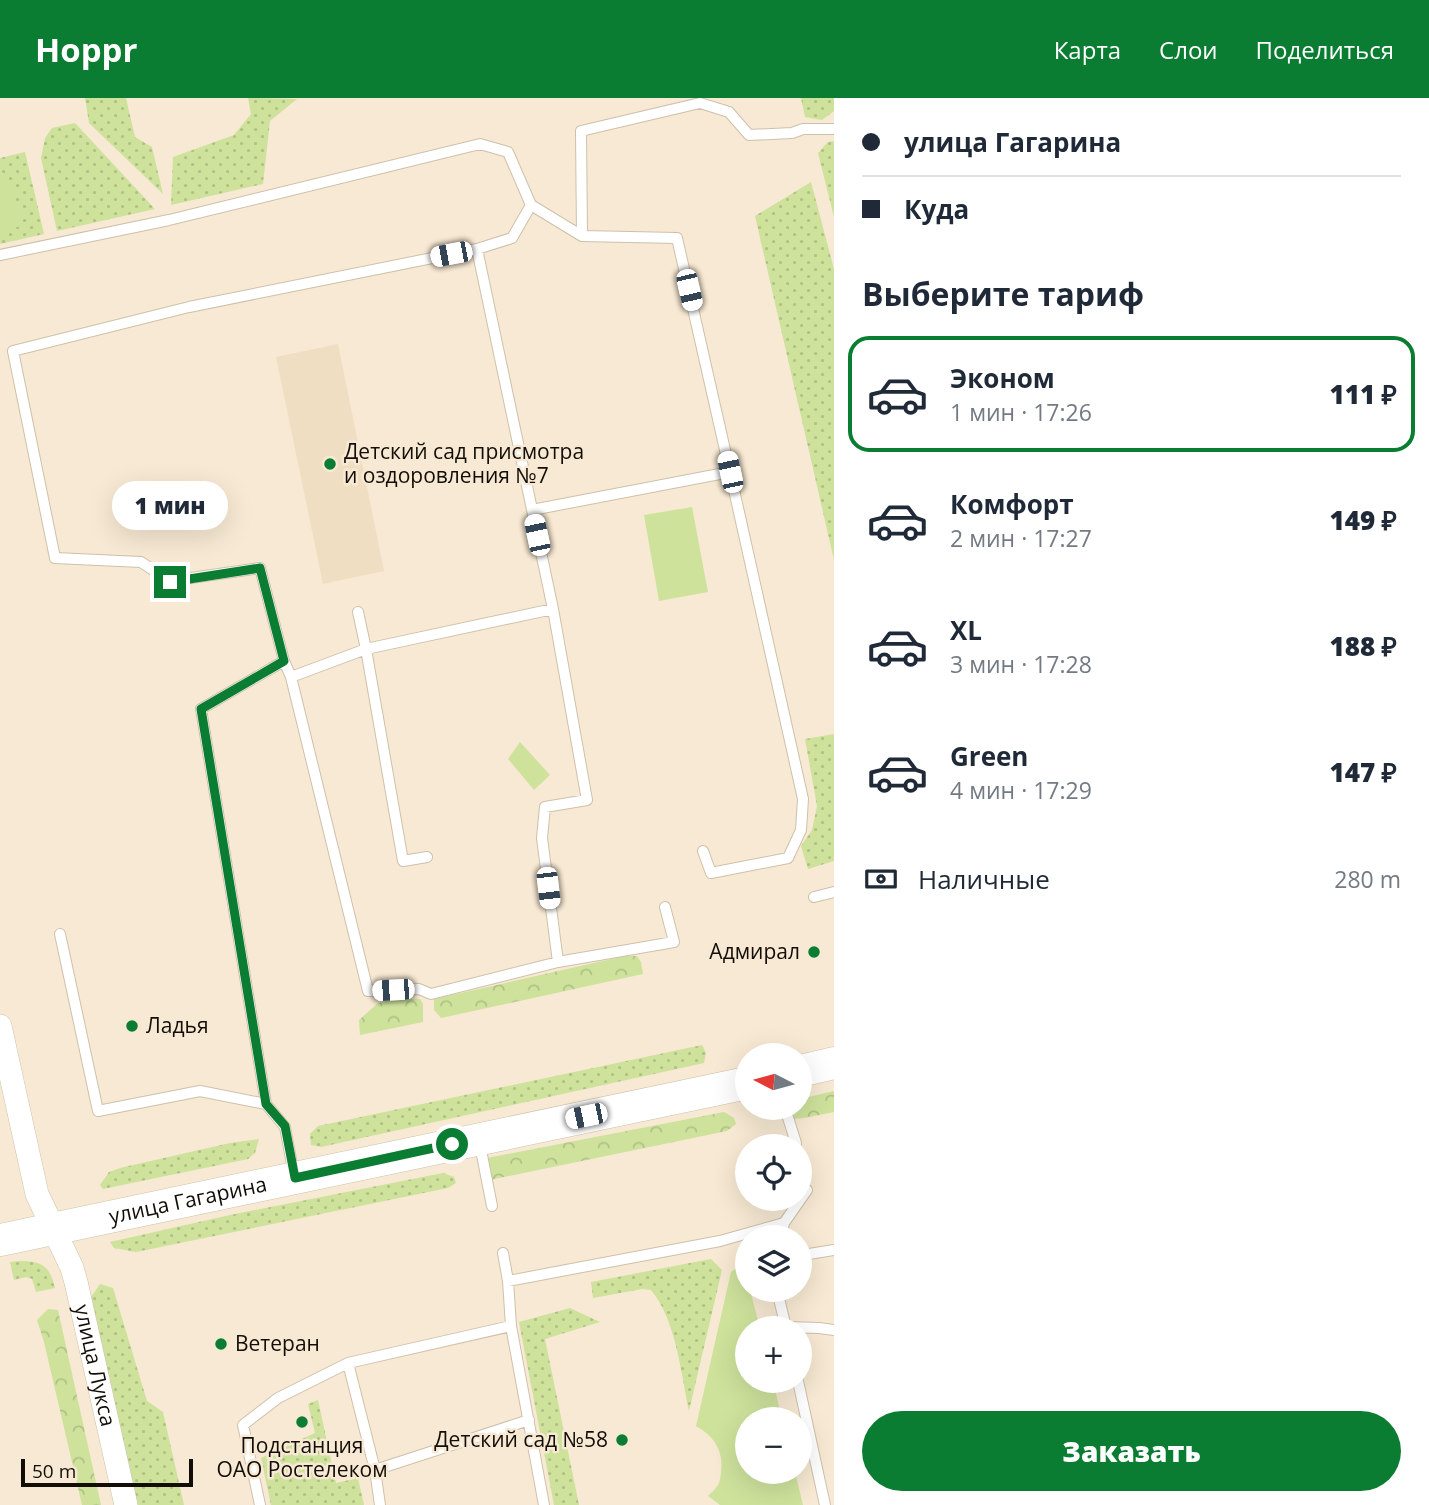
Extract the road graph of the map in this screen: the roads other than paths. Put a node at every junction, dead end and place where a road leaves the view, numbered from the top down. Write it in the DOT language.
graph roads {
  1 [pos="834,129"];
  2 [pos="531,205"];
  3 [pos="582,236"];
  4 [pos="477,249"];
  5 [pos="0,255"];
  6 [pos="730,472"];
  7 [pos="532,510"];
  8 [pos="553,609"];
  9 [pos="358,611"];
  10 [pos="366,649"];
  11 [pos="284,661"];
  12 [pos="291,677"];
  13 [pos="703,851"];
  14 [pos="427,857"];
  15 [pos="834,892"];
  16 [pos="814,898"];
  17 [pos="665,907"];
  18 [pos="60,934"];
  19 [pos="558,962"];
  20 [pos="0,1026"];
  21 [pos="834,1063"];
  22 [pos="812,1068"];
  23 [pos="735,1086"];
  24 [pos="266,1104"];
  25 [pos="479,1139"];
  26 [pos="295,1178"];
  27 [pos="492,1206"];
  28 [pos="792,1211"];
  29 [pos="783,1223"];
  30 [pos="53,1228"];
  31 [pos="0,1240"];
  32 [pos="834,1250"];
  33 [pos="503,1253"];
  34 [pos="812,1254"];
  35 [pos="508,1281"];
  36 [pos="511,1326"];
  37 [pos="812,1328"];
  38 [pos="834,1330"];
  39 [pos="348,1363"];
  40 [pos="800,1393"];
  41 [pos="529,1420"];
  42 [pos="375,1470"];
  43 [pos="126,1505"];
  44 [pos="260,1505"];
  45 [pos="380,1505"];
  46 [pos="544,1505"];
  47 [pos="825,1505"];
  1 -- 3 [label="lane"];
  2 -- 3 [label="lane"];
  2 -- 4 [label="lane"];
  2 -- 5 [label="lane"];
  3 -- 6 [label="lane"];
  4 -- 7 [label="lane"];
  4 -- 11 [label="lane"];
  6 -- 7 [label="lane"];
  6 -- 13 [label="lane"];
  7 -- 8 [label="lane"];
  8 -- 10 [label="lane"];
  8 -- 19 [label="lane"];
  9 -- 10 [label="lane"];
  10 -- 12 [label="lane"];
  10 -- 14 [label="lane"];
  11 -- 12 [label="lane"];
  11 -- 24 [label="lane"];
  12 -- 19 [label="lane"];
  15 -- 16 [label="lane"];
  17 -- 19 [label="lane"];
  18 -- 24 [label="lane"];
  20 -- 30 [label="street, улица Лукса"];
  21 -- 22 [label="main road"];
  23 -- 25 [label="main road, улица Гагарина"];
  24 -- 26 [label="lane"];
  25 -- 26 [label="main road, улица Гагарина"];
  25 -- 27 [label="lane"];
  26 -- 30 [label="main road, улица Гагарина"];
  28 -- 29 [label="lane"];
  29 -- 35 [label="lane"];
  30 -- 31 [label="main road, улица Гагарина"];
  30 -- 43 [label="street, улица Лукса"];
  32 -- 34 [label="lane"];
  33 -- 35 [label="lane"];
  35 -- 36 [label="lane"];
  36 -- 39 [label="lane"];
  36 -- 41 [label="lane"];
  37 -- 38 [label="lane"];
  39 -- 42 [label="lane"];
  39 -- 44 [label="lane"];
  40 -- 47 [label="lane"];
  41 -- 42 [label="lane"];
  41 -- 46 [label="lane"];
  42 -- 45 [label="lane"];
}
